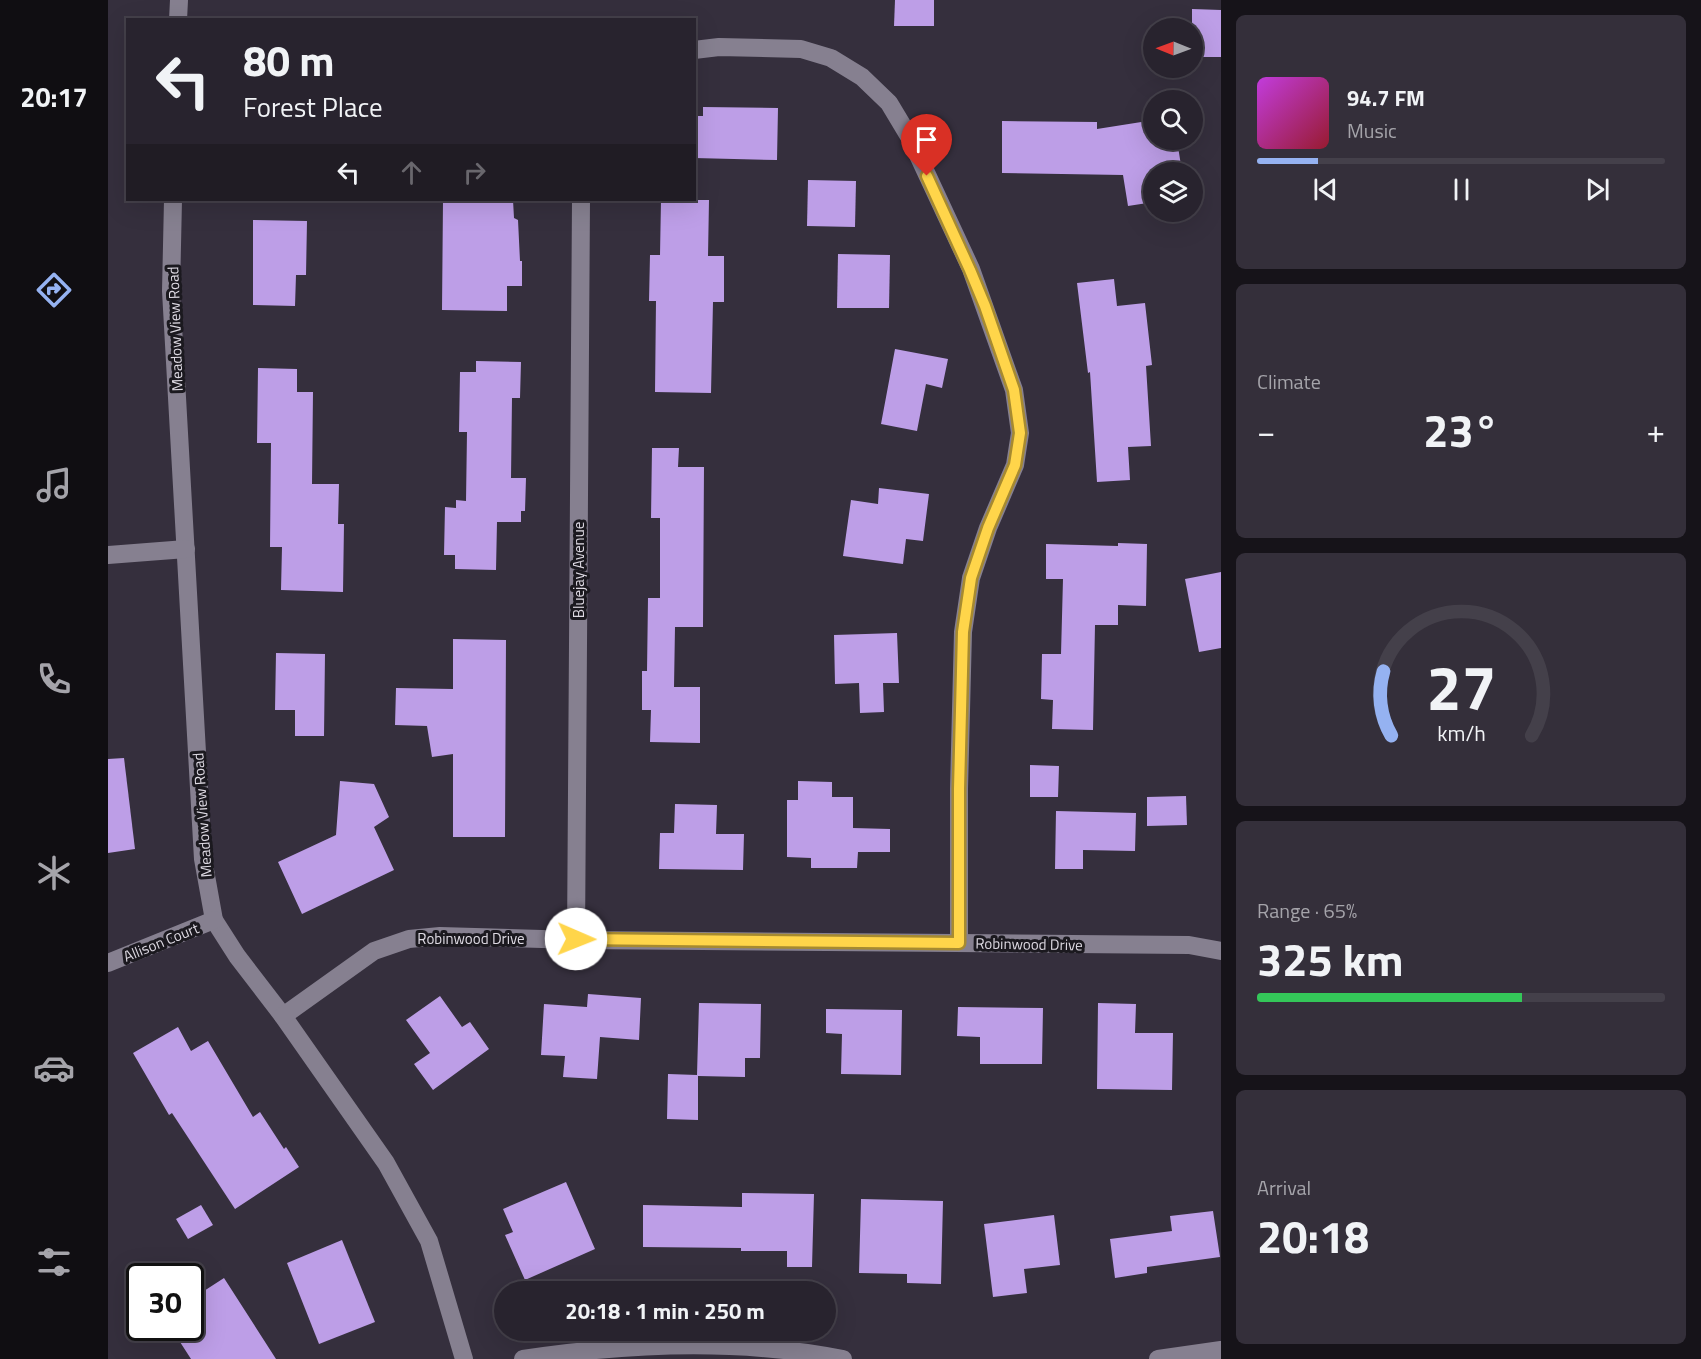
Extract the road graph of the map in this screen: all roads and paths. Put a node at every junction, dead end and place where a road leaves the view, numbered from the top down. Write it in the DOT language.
graph roads {
  1 [pos="179,0"];
  2 [pos="178,18"];
  3 [pos="696,50"];
  4 [pos="173,201"];
  5 [pos="581,201"];
  6 [pos="186,549"];
  7 [pos="108,555"];
  8 [pos="214,920"];
  9 [pos="576,939"];
  10 [pos="959,943"];
  11 [pos="1221,951"];
  12 [pos="108,963"];
  13 [pos="283,1016"];
  14 [pos="1221,1350"];
  15 [pos="464,1359"];
  16 [pos="523,1359"];
  17 [pos="843,1359"];
  18 [pos="1158,1359"];
  1 -- 2 [label="street"];
  3 -- 10 [label="street"];
  4 -- 6 [label="street, Meadow View Road"];
  5 -- 9 [label="street, Bluejay Avenue"];
  6 -- 7 [label="street"];
  6 -- 8 [label="street, Meadow View Road"];
  8 -- 12 [label="street, Allison Court"];
  8 -- 13 [label="street, Meadow View Road"];
  9 -- 10 [label="street, Robinwood Drive"];
  9 -- 13 [label="street, Robinwood Drive"];
  10 -- 11 [label="street, Robinwood Drive"];
  13 -- 15 [label="street, Meadow View Road"];
  14 -- 18 [label="street"];
  16 -- 17 [label="street"];
}
